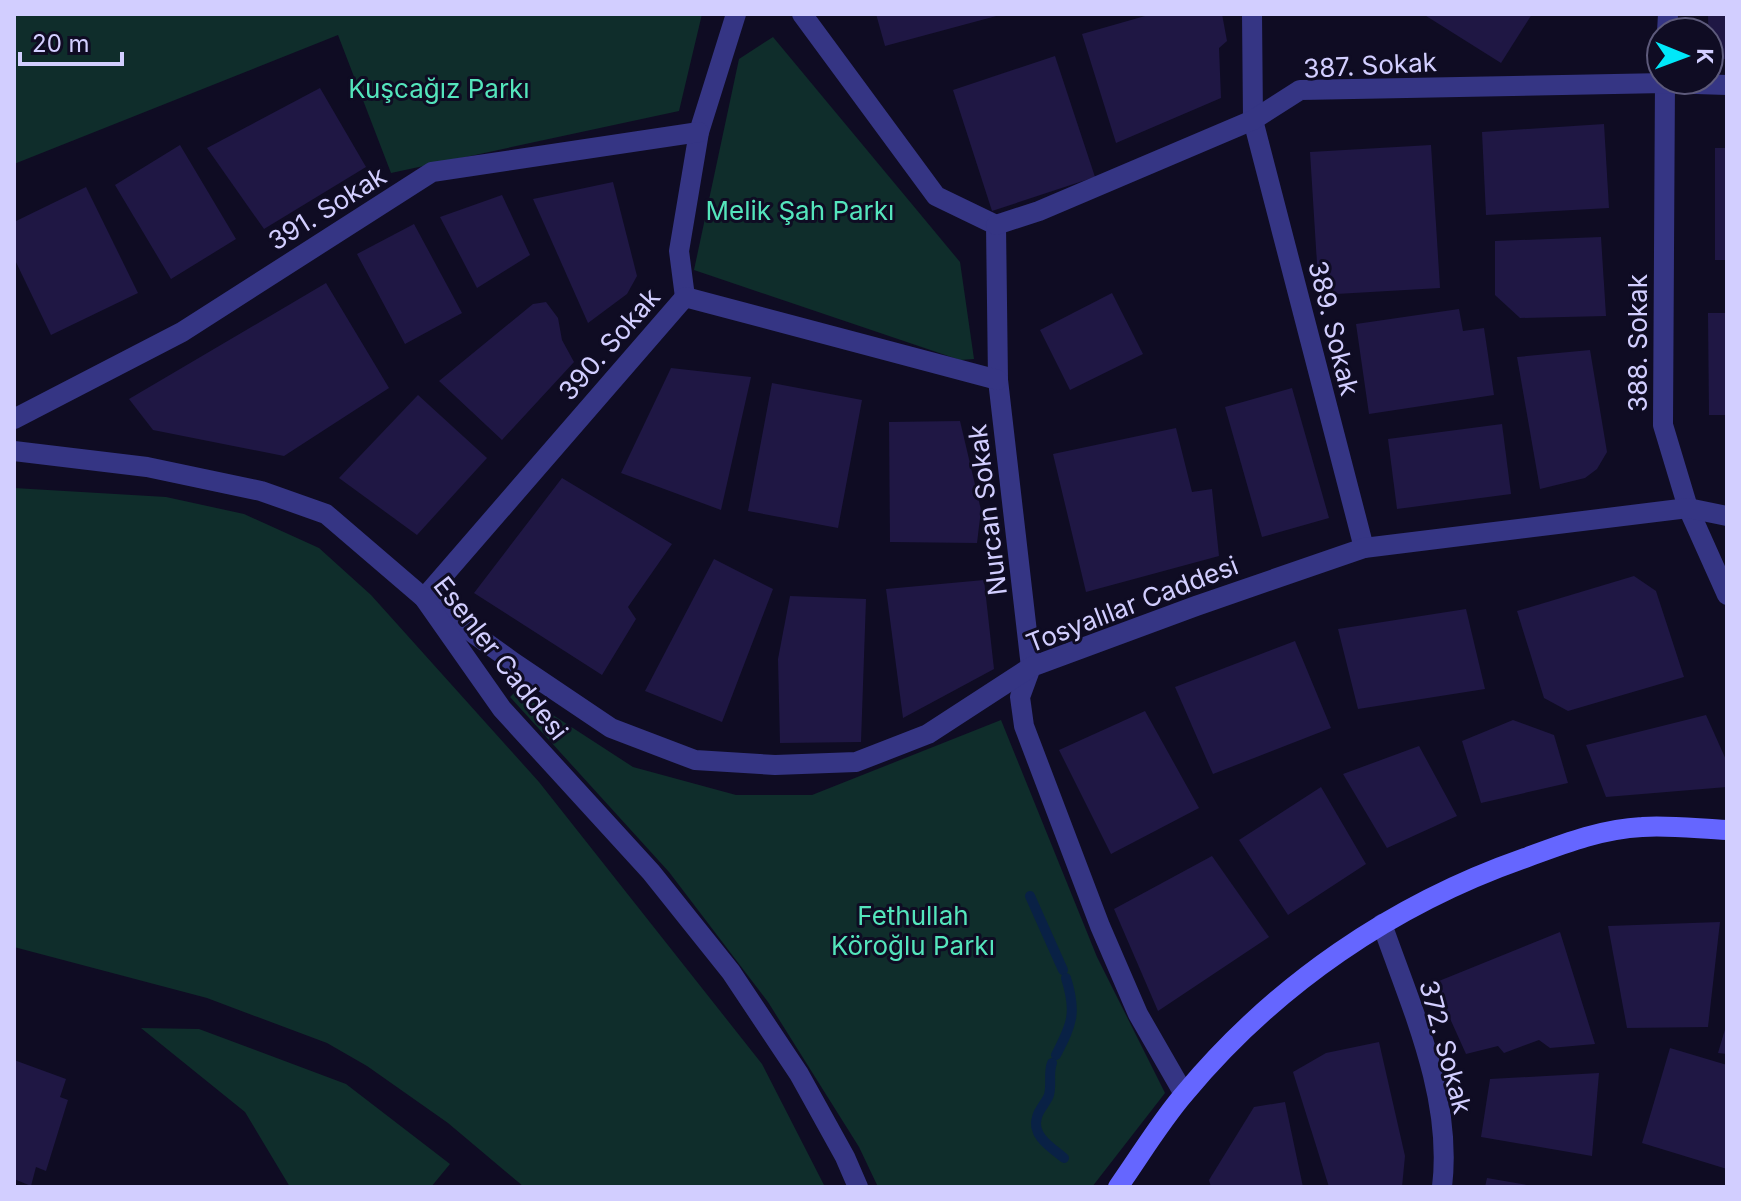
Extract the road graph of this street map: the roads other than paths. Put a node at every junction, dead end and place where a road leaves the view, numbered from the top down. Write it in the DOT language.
graph roads {
  1 [pos="736,14"];
  2 [pos="802,14"];
  3 [pos="1252,14"];
  4 [pos="1645,81"];
  5 [pos="1665,96"];
  6 [pos="1253,120"];
  7 [pos="699,132"];
  8 [pos="996,225"];
  9 [pos="685,297"];
  10 [pos="998,380"];
  11 [pos="14,419"];
  12 [pos="14,451"];
  13 [pos="1688,508"];
  14 [pos="1727,516"];
  15 [pos="1364,548"];
  16 [pos="1727,595"];
  17 [pos="424,598"];
  18 [pos="1031,667"];
  19 [pos="1727,830"];
  20 [pos="1382,924"];
  21 [pos="1184,1094"];
  22 [pos="858,1187"];
  23 [pos="1118,1187"];
  24 [pos="1442,1187"];
  1 -- 7 [label="street"];
  2 -- 8 [label="street"];
  3 -- 6 [label="street, 389. Sokak"];
  4 -- 6 [label="street, 387. Sokak"];
  5 -- 13 [label="street, 388. Sokak"];
  6 -- 8 [label="street, 387. Sokak"];
  6 -- 15 [label="street, 389. Sokak"];
  7 -- 9 [label="street"];
  7 -- 11 [label="street, 391. Sokak"];
  8 -- 10 [label="street, Nurcan Sokak"];
  9 -- 10 [label="street, 390. Sokak"];
  9 -- 17 [label="street, 390. Sokak"];
  10 -- 18 [label="street, Nurcan Sokak"];
  12 -- 17 [label="street, Esenler Caddesi"];
  13 -- 14 [label="street, Tosyalılar Caddesi"];
  13 -- 15 [label="street, Tosyalılar Caddesi"];
  13 -- 16 [label="street, 388. Sokak"];
  15 -- 18 [label="street, Tosyalılar Caddesi"];
  17 -- 18 [label="street, Tosyalılar Caddesi"];
  17 -- 22 [label="street, Esenler Caddesi"];
  18 -- 21 [label="street, Nurcan Sokak"];
  19 -- 20 [label="street"];
  20 -- 21 [label="street"];
  20 -- 24 [label="street, 372. Sokak"];
  21 -- 23 [label="street"];
}
